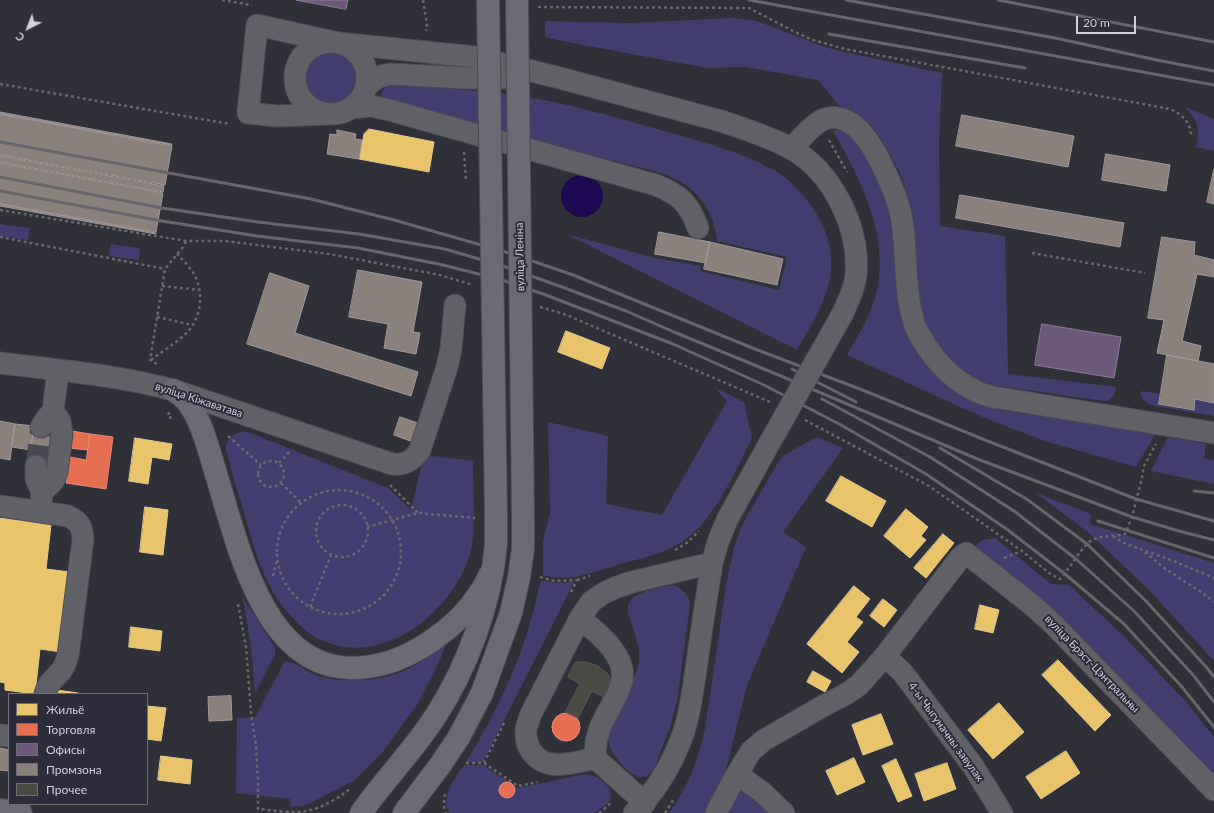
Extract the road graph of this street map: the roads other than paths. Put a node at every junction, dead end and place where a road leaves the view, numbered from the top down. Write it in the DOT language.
graph roads {
  1 [pos="488,0"];
  2 [pos="525,3"];
  3 [pos="338,43"];
  4 [pos="560,78"];
  5 [pos="366,87"];
  6 [pos="352,108"];
  7 [pos="329,114"];
  8 [pos="791,149"];
  9 [pos="698,228"];
  10 [pos="455,306"];
  11 [pos="0,363"];
  12 [pos="58,370"];
  13 [pos="173,390"];
  14 [pos="1214,433"];
  15 [pos="36,466"];
  16 [pos="41,502"];
  17 [pos="0,506"];
  18 [pos="712,563"];
  19 [pos="491,573"];
  20 [pos="580,618"];
  21 [pos="885,656"];
  22 [pos="45,693"];
  23 [pos="596,758"];
  24 [pos="737,774"];
  25 [pos="1214,790"];
  26 [pos="639,808"];
  27 [pos="0,810"];
  28 [pos="21,813"];
  29 [pos="361,813"];
  30 [pos="404,813"];
  31 [pos="716,813"];
  32 [pos="784,813"];
  33 [pos="1002,813"];
  1 -- 19 [label="main road, bridge"];
  2 -- 30 [label="main road, вуліца Леніна, bridge"];
  3 -- 4 [label="street"];
  3 -- 5 [label="street"];
  3 -- 7 [label="street"];
  3 -- 7 [label="street"];
  4 -- 5 [label="street"];
  4 -- 8 [label="street"];
  5 -- 6 [label="street"];
  6 -- 7 [label="street"];
  6 -- 9 [label="street"];
  8 -- 14 [label="street"];
  8 -- 18 [label="street, bridge"];
  10 -- 13 [label="street, вуліца Кіжаватава"];
  11 -- 12 [label="street, вуліца Кіжаватава"];
  12 -- 13 [label="street, вуліца Кіжаватава"];
  12 -- 16 [label="street"];
  13 -- 19 [label="main road"];
  15 -- 16 [label="street"];
  16 -- 17 [label="street"];
  16 -- 22 [label="street"];
  18 -- 20 [label="street"];
  18 -- 26 [label="street"];
  19 -- 29 [label="main road"];
  20 -- 23 [label="street"];
  20 -- 23 [label="street"];
  21 -- 24 [label="street"];
  21 -- 25 [label="street, вуліца Брэст-Цэнтральны"];
  21 -- 33 [label="street, 4-ы Чыгуначны завулак"];
  23 -- 26 [label="street"];
  24 -- 31 [label="street"];
  24 -- 32 [label="street"];
  27 -- 28 [label="main road"];
}
